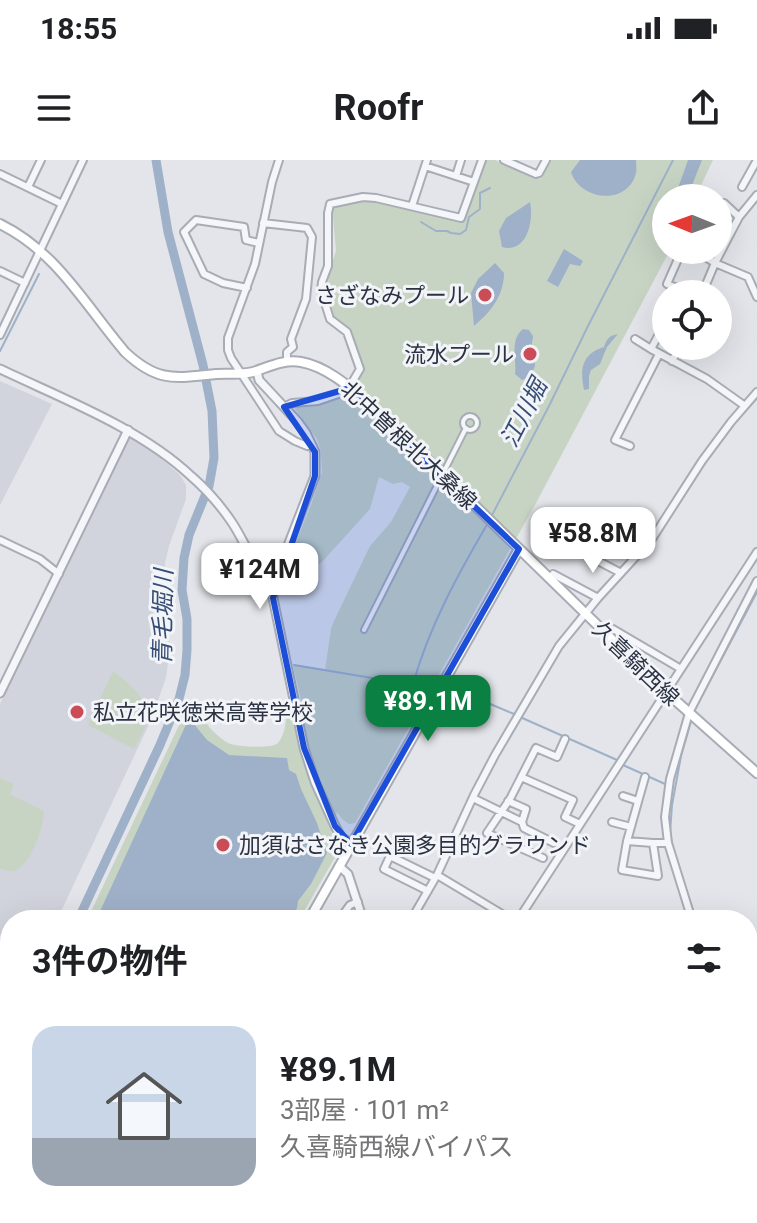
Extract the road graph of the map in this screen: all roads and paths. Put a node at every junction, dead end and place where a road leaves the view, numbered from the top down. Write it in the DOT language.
graph roads {
  1 [pos="41,160"];
  2 [pos="83,160"];
  3 [pos="279,160"];
  4 [pos="461,160"];
  5 [pos="482,160"];
  6 [pos="504,160"];
  7 [pos="546,160"];
  8 [pos="757,160"];
  9 [pos="426,163"];
  10 [pos="0,174"];
  11 [pos="456,176"];
  12 [pos="747,178"];
  13 [pos="474,182"];
  14 [pos="757,183"];
  15 [pos="28,187"];
  16 [pos="742,187"];
  17 [pos="757,195"];
  18 [pos="62,204"];
  19 [pos="412,206"];
  20 [pos="732,210"];
  21 [pos="739,217"];
  22 [pos="263,223"];
  23 [pos="0,224"];
  24 [pos="732,230"];
  25 [pos="259,243"];
  26 [pos="41,250"];
  27 [pos="717,264"];
  28 [pos="0,271"];
  29 [pos="25,283"];
  30 [pos="247,288"];
  31 [pos="757,297"];
  32 [pos="3,321"];
  33 [pos="0,335"];
  34 [pos="635,339"];
  35 [pos="652,350"];
  36 [pos="287,357"];
  37 [pos="652,359"];
  38 [pos="672,361"];
  39 [pos="0,369"];
  40 [pos="257,371"];
  41 [pos="243,374"];
  42 [pos="350,388"];
  43 [pos="757,392"];
  44 [pos="745,406"];
  45 [pos="284,407"];
  46 [pos="466,428"];
  47 [pos="128,430"];
  48 [pos="312,445"];
  49 [pos="630,446"];
  50 [pos="444,474"];
  51 [pos="0,540"];
  52 [pos="519,549"];
  53 [pos="581,552"];
  54 [pos="757,552"];
  55 [pos="621,573"];
  56 [pos="59,574"];
  57 [pos="553,574"];
  58 [pos="275,579"];
  59 [pos="757,581"];
  60 [pos="598,598"];
  61 [pos="725,600"];
  62 [pos="741,610"];
  63 [pos="585,614"];
  64 [pos="364,630"];
  65 [pos="607,635"];
  66 [pos="681,669"];
  67 [pos="666,692"];
  68 [pos="0,693"];
  69 [pos="692,716"];
  70 [pos="565,739"];
  71 [pos="757,773"];
  72 [pos="521,777"];
  73 [pos="645,777"];
  74 [pos="623,796"];
  75 [pos="473,798"];
  76 [pos="508,801"];
  77 [pos="638,801"];
  78 [pos="500,812"];
  79 [pos="522,822"];
  80 [pos="612,822"];
  81 [pos="580,824"];
  82 [pos="631,827"];
  83 [pos="627,841"];
  84 [pos="554,843"];
  85 [pos="653,843"];
  86 [pos="668,843"];
  87 [pos="351,844"];
  88 [pos="543,858"];
  89 [pos="339,866"];
  90 [pos="436,877"];
  91 [pos="428,891"];
  92 [pos="358,902"];
  93 [pos="315,910"];
  94 [pos="346,910"];
  95 [pos="360,910"];
  96 [pos="417,910"];
  97 [pos="497,910"];
  98 [pos="522,910"];
  99 [pos="689,910"];
  1 -- 15 [label="street"];
  2 -- 18 [label="street"];
  3 -- 22 [label="street"];
  4 -- 11 [label="street"];
  5 -- 13 [label="street"];
  6 -- 7 [label="street"];
  8 -- 12 [label="street"];
  9 -- 11 [label="street"];
  9 -- 19 [label="street"];
  10 -- 15 [label="street"];
  11 -- 13 [label="street"];
  12 -- 14 [label="street"];
  12 -- 16 [label="street"];
  13 -- 19 [label="street"];
  15 -- 18 [label="street"];
  17 -- 21 [label="street"];
  18 -- 26 [label="street"];
  19 -- 42 [label="street"];
  20 -- 21 [label="street"];
  21 -- 24 [label="street"];
  22 -- 25 [label="street"];
  22 -- 36 [label="street"];
  23 -- 26 [label="main road"];
  25 -- 30 [label="street"];
  25 -- 30 [label="street"];
  26 -- 29 [label="street"];
  26 -- 41 [label="main road"];
  27 -- 31 [label="street"];
  28 -- 29 [label="street"];
  29 -- 32 [label="street"];
  30 -- 41 [label="street"];
  32 -- 33 [label="street"];
  34 -- 35 [label="street"];
  36 -- 40 [label="main road"];
  36 -- 42 [label="main road, 北中曽根北大桑線"];
  37 -- 49 [label="street"];
  38 -- 44 [label="street"];
  39 -- 47 [label="street"];
  40 -- 41 [label="main road"];
  40 -- 45 [label="street"];
  41 -- 48 [label="street"];
  42 -- 45 [label="street"];
  42 -- 50 [label="main road, 北中曽根北大桑線"];
  43 -- 44 [label="street"];
  44 -- 55 [label="street"];
  45 -- 48 [label="street"];
  46 -- 50 [label="street"];
  47 -- 56 [label="street"];
  47 -- 58 [label="street"];
  48 -- 58 [label="street"];
  50 -- 52 [label="main road, 北中曽根北大桑線"];
  50 -- 64 [label="street"];
  51 -- 56 [label="street"];
  52 -- 63 [label="main road, 久喜騎西線"];
  52 -- 87 [label="main road"];
  53 -- 55 [label="street"];
  54 -- 61 [label="street"];
  55 -- 60 [label="street"];
  56 -- 68 [label="street"];
  57 -- 60 [label="street"];
  58 -- 87 [label="street"];
  59 -- 62 [label="street"];
  60 -- 63 [label="street"];
  61 -- 62 [label="street"];
  61 -- 66 [label="street"];
  62 -- 69 [label="street"];
  63 -- 65 [label="main road, 久喜騎西線"];
  63 -- 75 [label="street"];
  65 -- 66 [label="street"];
  65 -- 67 [label="main road, 久喜騎西線"];
  66 -- 67 [label="street"];
  67 -- 69 [label="main road, 久喜騎西線"];
  67 -- 81 [label="street"];
  69 -- 71 [label="main road, 久喜騎西線"];
  69 -- 86 [label="street"];
  70 -- 72 [label="street"];
  72 -- 76 [label="street"];
  72 -- 81 [label="street"];
  73 -- 77 [label="street"];
  74 -- 77 [label="street"];
  75 -- 78 [label="street"];
  75 -- 90 [label="street"];
  76 -- 78 [label="street"];
  76 -- 79 [label="street"];
  77 -- 82 [label="street"];
  78 -- 79 [label="street"];
  78 -- 88 [label="street"];
  79 -- 84 [label="street"];
  80 -- 82 [label="street"];
  81 -- 98 [label="street"];
  82 -- 83 [label="street"];
  83 -- 85 [label="street"];
  83 -- 85 [label="street"];
  85 -- 86 [label="street"];
  86 -- 99 [label="street"];
  87 -- 89 [label="main road"];
  89 -- 92 [label="street"];
  89 -- 93 [label="main road"];
  90 -- 91 [label="street"];
  90 -- 91 [label="street"];
  90 -- 97 [label="street"];
  91 -- 96 [label="street"];
  92 -- 94 [label="street"];
  92 -- 95 [label="street"];
}
